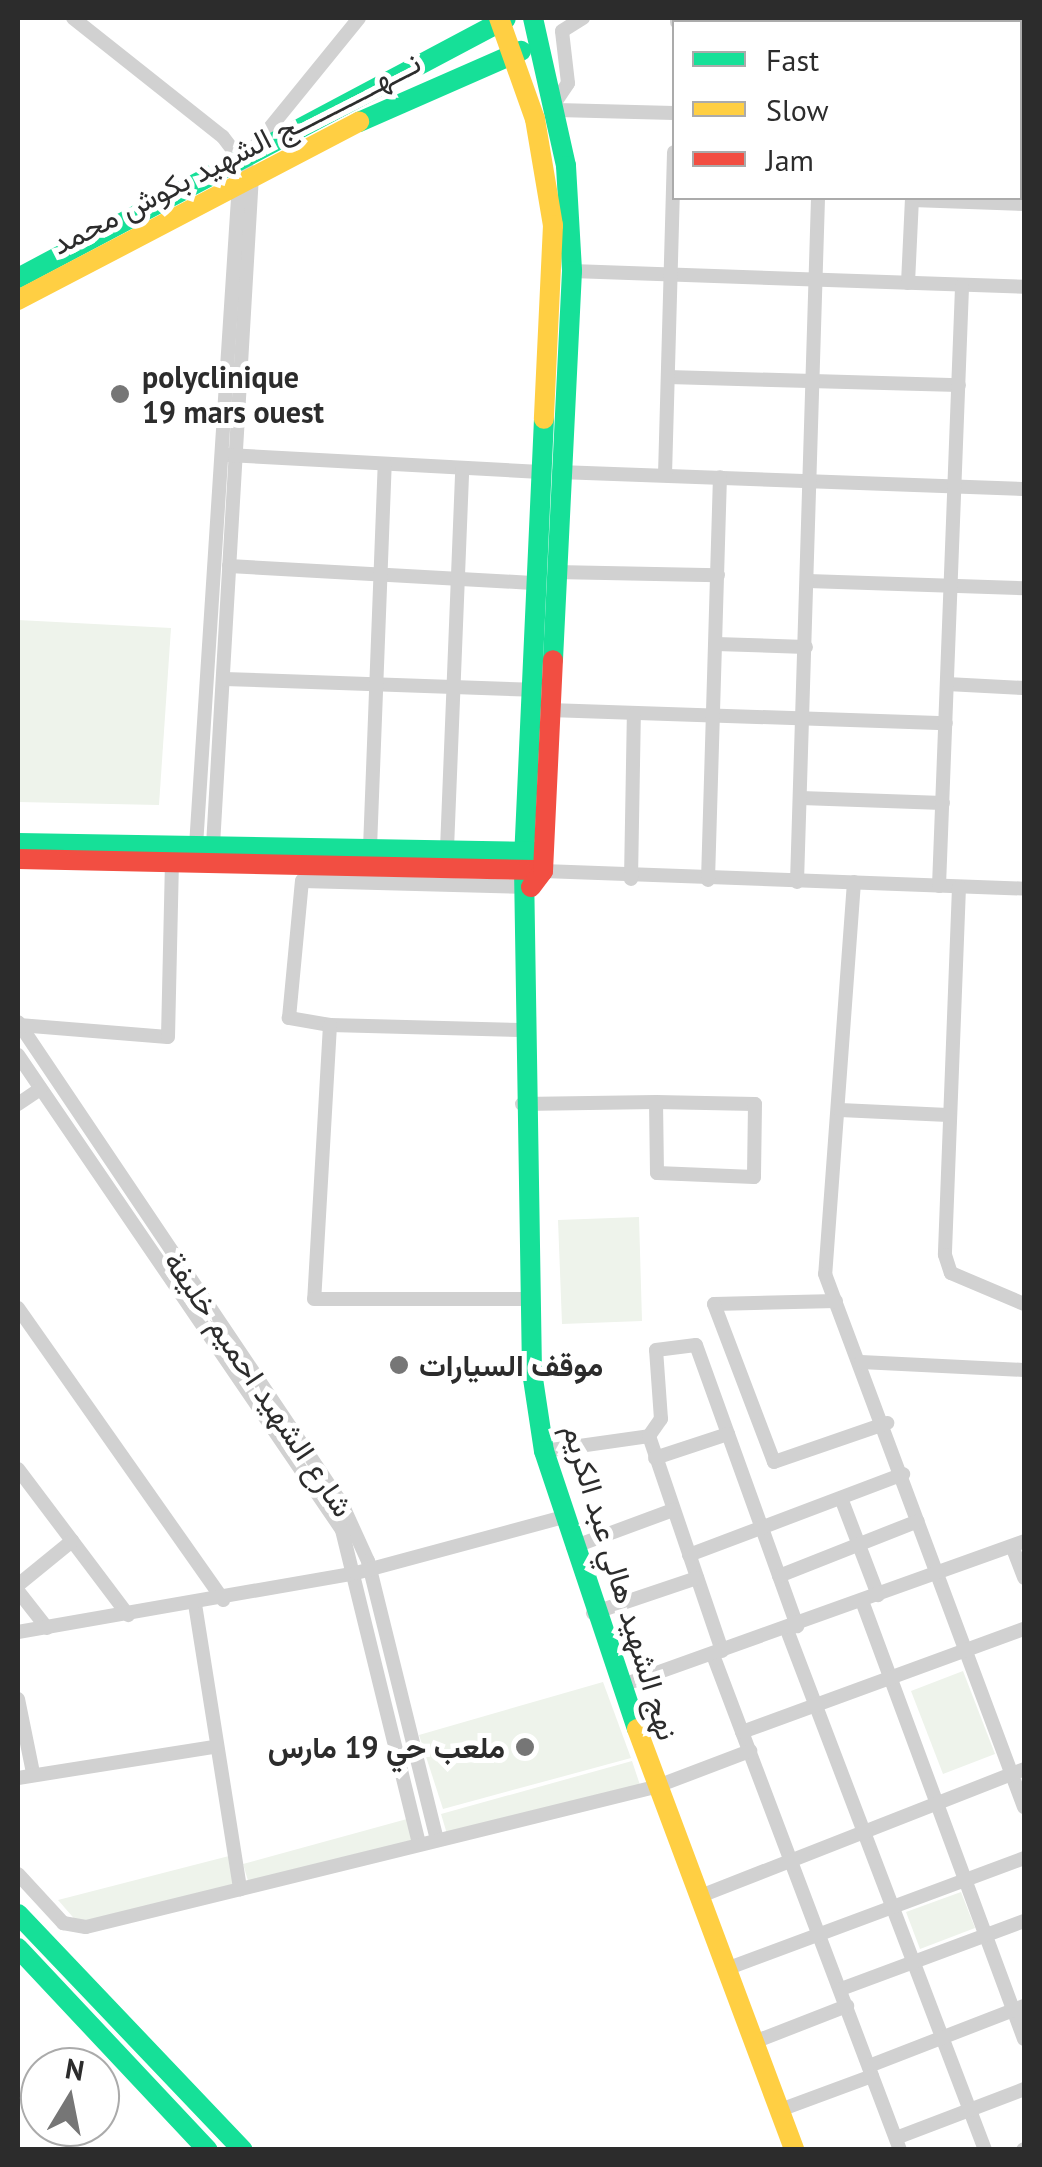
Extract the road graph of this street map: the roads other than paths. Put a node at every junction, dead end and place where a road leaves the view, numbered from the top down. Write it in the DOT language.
graph roads {
  1 [pos="73,18"];
  2 [pos="359,18"];
  3 [pos="533,18"];
  4 [pos="583,18"];
  5 [pos="832,18"];
  6 [pos="502,20"];
  7 [pos="874,20"];
  8 [pos="539,43"];
  9 [pos="510,54"];
  10 [pos="556,107"];
  11 [pos="672,113"];
  12 [pos="242,171"];
  13 [pos="674,200"];
  14 [pos="818,200"];
  15 [pos="912,200"];
  16 [pos="934,200"];
  17 [pos="1024,204"];
  18 [pos="572,270"];
  19 [pos="670,275"];
  20 [pos="18,278"];
  21 [pos="816,278"];
  22 [pos="908,283"];
  23 [pos="962,286"];
  24 [pos="1024,287"];
  25 [pos="18,300"];
  26 [pos="668,377"];
  27 [pos="814,382"];
  28 [pos="959,385"];
  29 [pos="227,455"];
  30 [pos="386,464"];
  31 [pos="462,468"];
  32 [pos="550,472"];
  33 [pos="665,475"];
  34 [pos="720,477"];
  35 [pos="811,480"];
  36 [pos="955,486"];
  37 [pos="1024,489"];
  38 [pos="229,566"];
  39 [pos="718,575"];
  40 [pos="382,576"];
  41 [pos="546,577"];
  42 [pos="456,579"];
  43 [pos="808,581"];
  44 [pos="950,585"];
  45 [pos="1024,588"];
  46 [pos="716,644"];
  47 [pos="806,647"];
  48 [pos="224,680"];
  49 [pos="948,684"];
  50 [pos="378,685"];
  51 [pos="451,688"];
  52 [pos="1024,688"];
  53 [pos="532,690"];
  54 [pos="549,710"];
  55 [pos="634,715"];
  56 [pos="714,716"];
  57 [pos="803,720"];
  58 [pos="946,723"];
  59 [pos="800,798"];
  60 [pos="943,804"];
  61 [pos="18,843"];
  62 [pos="204,846"];
  63 [pos="370,848"];
  64 [pos="447,850"];
  65 [pos="18,860"];
  66 [pos="172,862"];
  67 [pos="533,866"];
  68 [pos="632,878"];
  69 [pos="1024,878"];
  70 [pos="708,880"];
  71 [pos="797,882"];
  72 [pos="854,882"];
  73 [pos="940,886"];
  74 [pos="959,887"];
  75 [pos="1024,889"];
  76 [pos="18,1024"];
  77 [pos="330,1025"];
  78 [pos="521,1030"];
  79 [pos="18,1055"];
  80 [pos="40,1089"];
  81 [pos="656,1102"];
  82 [pos="18,1104"];
  83 [pos="521,1104"];
  84 [pos="840,1110"];
  85 [pos="948,1115"];
  86 [pos="524,1298"];
  87 [pos="836,1301"];
  88 [pos="1024,1304"];
  89 [pos="18,1308"];
  90 [pos="861,1362"];
  91 [pos="1024,1370"];
  92 [pos="887,1423"];
  93 [pos="728,1434"];
  94 [pos="649,1436"];
  95 [pos="544,1451"];
  96 [pos="654,1458"];
  97 [pos="18,1469"];
  98 [pos="903,1474"];
  99 [pos="841,1498"];
  100 [pos="673,1510"];
  101 [pos="563,1517"];
  102 [pos="918,1521"];
  103 [pos="760,1528"];
  104 [pos="72,1541"];
  105 [pos="1018,1543"];
  106 [pos="859,1545"];
  107 [pos="574,1547"];
  108 [pos="689,1555"];
  109 [pos="363,1571"];
  110 [pos="937,1573"];
  111 [pos="779,1576"];
  112 [pos="697,1578"];
  113 [pos="1024,1578"];
  114 [pos="18,1588"];
  115 [pos="878,1595"];
  116 [pos="223,1600"];
  117 [pos="862,1601"];
  118 [pos="195,1604"];
  119 [pos="593,1612"];
  120 [pos="128,1615"];
  121 [pos="46,1628"];
  122 [pos="792,1628"];
  123 [pos="1024,1629"];
  124 [pos="18,1632"];
  125 [pos="967,1650"];
  126 [pos="718,1653"];
  127 [pos="892,1678"];
  128 [pos="620,1686"];
  129 [pos="18,1700"];
  130 [pos="817,1706"];
  131 [pos="742,1732"];
  132 [pos="213,1747"];
  133 [pos="750,1752"];
  134 [pos="33,1772"];
  135 [pos="1019,1772"];
  136 [pos="18,1778"];
  137 [pos="655,1787"];
  138 [pos="942,1799"];
  139 [pos="1024,1807"];
  140 [pos="864,1830"];
  141 [pos="437,1840"];
  142 [pos="419,1844"];
  143 [pos="1024,1858"];
  144 [pos="791,1860"];
  145 [pos="18,1874"];
  146 [pos="966,1882"];
  147 [pos="240,1888"];
  148 [pos="698,1896"];
  149 [pos="894,1908"];
  150 [pos="18,1914"];
  151 [pos="1024,1921"];
  152 [pos="820,1935"];
  153 [pos="986,1936"];
  154 [pos="18,1948"];
  155 [pos="914,1963"];
  156 [pos="726,1969"];
  157 [pos="841,1990"];
  158 [pos="846,2006"];
  159 [pos="1019,2008"];
  160 [pos="943,2038"];
  161 [pos="1024,2039"];
  162 [pos="754,2042"];
  163 [pos="870,2071"];
  164 [pos="1024,2088"];
  165 [pos="780,2110"];
  166 [pos="970,2110"];
  167 [pos="898,2146"];
  168 [pos="208,2150"];
  169 [pos="244,2150"];
  170 [pos="794,2150"];
  171 [pos="984,2150"];
  1 -- 12 [label="street"];
  2 -- 12 [label="street"];
  3 -- 8 [label="main road"];
  4 -- 10 [label="street"];
  5 -- 7 [label="street"];
  6 -- 9 [label="main road"];
  6 -- 12 [label="main road, نـــهـــــــــــج الشهيد بكوش محمد"];
  8 -- 9 [label="main road, نـــهـــــــــــج الشهيد بكوش محمد"];
  8 -- 10 [label="main road"];
  9 -- 12 [label="main road, نـــهـــــــــــج الشهيد بكوش محمد"];
  9 -- 32 [label="main road"];
  10 -- 11 [label="street"];
  10 -- 18 [label="main road"];
  12 -- 20 [label="main road, نـــهـــــــــــج الشهيد بكوش محمد"];
  12 -- 25 [label="main road, نـــهـــــــــــج الشهيد بكوش محمد"];
  12 -- 29 [label="street"];
  13 -- 19 [label="street"];
  14 -- 21 [label="street"];
  15 -- 22 [label="street"];
  16 -- 17 [label="street"];
  18 -- 19 [label="street"];
  18 -- 32 [label="main road"];
  19 -- 21 [label="street"];
  19 -- 26 [label="street"];
  21 -- 22 [label="street"];
  21 -- 27 [label="street"];
  22 -- 23 [label="street"];
  23 -- 24 [label="street"];
  23 -- 28 [label="street"];
  26 -- 27 [label="street"];
  26 -- 33 [label="street"];
  27 -- 28 [label="street"];
  27 -- 35 [label="street"];
  28 -- 36 [label="street"];
  29 -- 30 [label="street"];
  29 -- 38 [label="street"];
  29 -- 62 [label="street"];
  30 -- 31 [label="street"];
  30 -- 40 [label="street"];
  31 -- 32 [label="street"];
  31 -- 42 [label="street"];
  32 -- 33 [label="street"];
  32 -- 41 [label="main road"];
  33 -- 34 [label="street"];
  34 -- 35 [label="street"];
  34 -- 39 [label="street"];
  35 -- 36 [label="street"];
  35 -- 43 [label="street"];
  36 -- 37 [label="street"];
  36 -- 44 [label="street"];
  38 -- 40 [label="street"];
  38 -- 48 [label="street"];
  39 -- 41 [label="street"];
  39 -- 46 [label="street"];
  40 -- 42 [label="street"];
  40 -- 50 [label="street"];
  41 -- 42 [label="street"];
  41 -- 53 [label="main road"];
  41 -- 54 [label="main road"];
  42 -- 51 [label="street"];
  43 -- 44 [label="street"];
  43 -- 47 [label="street"];
  44 -- 45 [label="street"];
  44 -- 49 [label="street"];
  46 -- 47 [label="street"];
  46 -- 56 [label="street"];
  47 -- 57 [label="street"];
  48 -- 50 [label="street"];
  48 -- 62 [label="street"];
  49 -- 52 [label="street"];
  49 -- 58 [label="street"];
  50 -- 51 [label="street"];
  50 -- 63 [label="street"];
  51 -- 53 [label="street"];
  51 -- 64 [label="street"];
  53 -- 67 [label="main road"];
  54 -- 55 [label="street"];
  54 -- 67 [label="main road"];
  55 -- 56 [label="street"];
  55 -- 68 [label="street"];
  56 -- 57 [label="street"];
  56 -- 70 [label="street"];
  57 -- 58 [label="street"];
  57 -- 59 [label="street"];
  58 -- 60 [label="street"];
  59 -- 60 [label="street"];
  59 -- 71 [label="street"];
  60 -- 73 [label="street"];
  61 -- 62 [label="main road"];
  62 -- 63 [label="main road"];
  63 -- 64 [label="main road"];
  64 -- 67 [label="main road"];
  65 -- 66 [label="main road"];
  66 -- 67 [label="main road"];
  66 -- 76 [label="street"];
  67 -- 68 [label="street"];
  67 -- 77 [label="street"];
  67 -- 78 [label="main road, نهج الشهيد هالي عبد الكريم"];
  68 -- 70 [label="street"];
  69 -- 75 [label="street"];
  70 -- 71 [label="street"];
  71 -- 72 [label="street"];
  72 -- 73 [label="street"];
  72 -- 84 [label="street"];
  73 -- 74 [label="street"];
  74 -- 75 [label="street"];
  74 -- 85 [label="street"];
  76 -- 109 [label="street, شارع الشهيد احميم خليفة"];
  77 -- 78 [label="street"];
  77 -- 86 [label="street"];
  78 -- 83 [label="main road, نهج الشهيد هالي عبد الكريم"];
  79 -- 80 [label="street, شارع الشهيد احميم خليفة"];
  80 -- 82 [label="street"];
  80 -- 109 [label="street, شارع الشهيد احميم خليفة"];
  81 -- 81 [label="street"];
  81 -- 83 [label="street"];
  83 -- 86 [label="main road, نهج الشهيد هالي عبد الكريم"];
  84 -- 85 [label="street"];
  84 -- 87 [label="street"];
  85 -- 88 [label="street"];
  86 -- 95 [label="main road, نهج الشهيد هالي عبد الكريم"];
  87 -- 90 [label="street"];
  87 -- 92 [label="street"];
  89 -- 116 [label="street"];
  90 -- 91 [label="street"];
  90 -- 92 [label="street"];
  92 -- 98 [label="street"];
  93 -- 94 [label="street"];
  93 -- 96 [label="street"];
  93 -- 103 [label="street"];
  94 -- 95 [label="street"];
  94 -- 96 [label="street"];
  95 -- 101 [label="main road, نهج الشهيد هالي عبد الكريم"];
  96 -- 100 [label="street"];
  97 -- 104 [label="street"];
  98 -- 99 [label="street"];
  98 -- 102 [label="street"];
  99 -- 103 [label="street"];
  99 -- 106 [label="street"];
  100 -- 107 [label="street"];
  100 -- 108 [label="street"];
  101 -- 107 [label="main road, نهج الشهيد هالي عبد الكريم"];
  101 -- 109 [label="street"];
  102 -- 106 [label="street"];
  102 -- 110 [label="street"];
  103 -- 108 [label="street"];
  103 -- 111 [label="street"];
  104 -- 114 [label="street"];
  104 -- 120 [label="street"];
  105 -- 110 [label="street"];
  105 -- 113 [label="street"];
  106 -- 111 [label="street"];
  106 -- 115 [label="street"];
  107 -- 119 [label="main road, نهج الشهيد هالي عبد الكريم"];
  108 -- 112 [label="street"];
  109 -- 116 [label="street"];
  109 -- 141 [label="street, شارع الشهيد احميم خليفة"];
  109 -- 142 [label="street, شارع الشهيد احميم خليفة"];
  110 -- 115 [label="street"];
  110 -- 125 [label="street"];
  111 -- 122 [label="street"];
  112 -- 119 [label="street"];
  112 -- 126 [label="street"];
  114 -- 121 [label="street"];
  115 -- 117 [label="street"];
  116 -- 118 [label="street"];
  117 -- 122 [label="street"];
  117 -- 127 [label="street"];
  118 -- 120 [label="street"];
  118 -- 132 [label="street"];
  119 -- 128 [label="main road, نهج الشهيد هالي عبد الكريم"];
  120 -- 121 [label="street"];
  121 -- 124 [label="street"];
  122 -- 126 [label="street"];
  122 -- 130 [label="street"];
  123 -- 125 [label="street"];
  125 -- 127 [label="street"];
  125 -- 135 [label="street"];
  126 -- 128 [label="street"];
  126 -- 131 [label="street"];
  127 -- 130 [label="street"];
  127 -- 138 [label="street"];
  128 -- 137 [label="main road, نهج الشهيد هالي عبد الكريم"];
  129 -- 134 [label="street"];
  130 -- 131 [label="street"];
  130 -- 140 [label="street"];
  131 -- 133 [label="street"];
  132 -- 134 [label="street"];
  132 -- 147 [label="street"];
  133 -- 137 [label="street"];
  133 -- 144 [label="street"];
  134 -- 136 [label="street"];
  135 -- 138 [label="street"];
  135 -- 139 [label="street"];
  137 -- 141 [label="street"];
  137 -- 148 [label="main road, نهج الشهيد هالي عبد الكريم"];
  138 -- 140 [label="street"];
  138 -- 146 [label="street"];
  140 -- 144 [label="street"];
  140 -- 149 [label="street"];
  141 -- 142 [label="street"];
  142 -- 147 [label="street"];
  143 -- 146 [label="street"];
  144 -- 148 [label="street"];
  144 -- 152 [label="street"];
  145 -- 147 [label="street"];
  146 -- 149 [label="street"];
  146 -- 153 [label="street"];
  148 -- 156 [label="main road, نهج الشهيد هالي عبد الكريم"];
  149 -- 152 [label="street"];
  149 -- 155 [label="street"];
  150 -- 169 [label="main road"];
  151 -- 153 [label="street"];
  152 -- 156 [label="street"];
  152 -- 157 [label="street"];
  153 -- 155 [label="street"];
  153 -- 159 [label="street"];
  154 -- 168 [label="main road"];
  155 -- 157 [label="street"];
  155 -- 160 [label="street"];
  156 -- 162 [label="main road, نهج الشهيد هالي عبد الكريم"];
  157 -- 158 [label="street"];
  158 -- 162 [label="street"];
  158 -- 163 [label="street"];
  159 -- 160 [label="street"];
  159 -- 161 [label="street"];
  160 -- 163 [label="street"];
  160 -- 166 [label="street"];
  162 -- 165 [label="main road, نهج الشهيد هالي عبد الكريم"];
  163 -- 165 [label="street"];
  163 -- 167 [label="street"];
  164 -- 166 [label="street"];
  165 -- 170 [label="main road, نهج الشهيد هالي عبد الكريم"];
  166 -- 167 [label="street"];
  166 -- 171 [label="street"];
}
